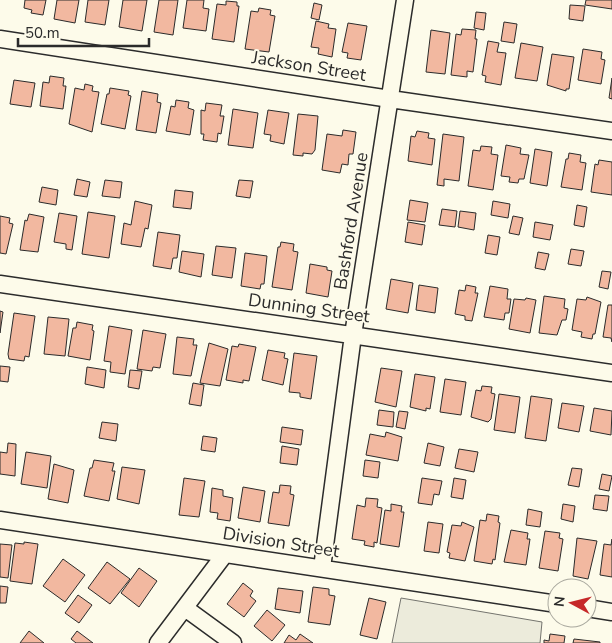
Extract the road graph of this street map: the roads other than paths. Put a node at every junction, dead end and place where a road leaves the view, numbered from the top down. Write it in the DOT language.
graph roads {
  1 [pos="405,0"];
  2 [pos="0,39"];
  3 [pos="390,99"];
  4 [pos="612,131"];
  5 [pos="0,284"];
  6 [pos="353,335"];
  7 [pos="612,373"];
  8 [pos="0,520"];
  9 [pos="226,554"];
  10 [pos="322,568"];
  11 [pos="547,602"];
  12 [pos="186,608"];
  13 [pos="597,610"];
  14 [pos="612,612"];
  15 [pos="158,643"];
  16 [pos="233,643"];
  1 -- 3 [label="street, Bashford Avenue"];
  2 -- 3 [label="street, Jackson Street"];
  3 -- 4 [label="street, Jackson Street"];
  3 -- 6 [label="street, Bashford Avenue"];
  5 -- 6 [label="street, Dunning Street"];
  6 -- 7 [label="street, Dunning Street"];
  6 -- 10 [label="street, Bashford Avenue"];
  8 -- 9 [label="street, Division Street"];
  9 -- 10 [label="street, Division Street"];
  9 -- 12 [label="street"];
  10 -- 11 [label="street, Division Street"];
  12 -- 15 [label="street"];
  12 -- 16 [label="street"];
  13 -- 14 [label="street"];
}
